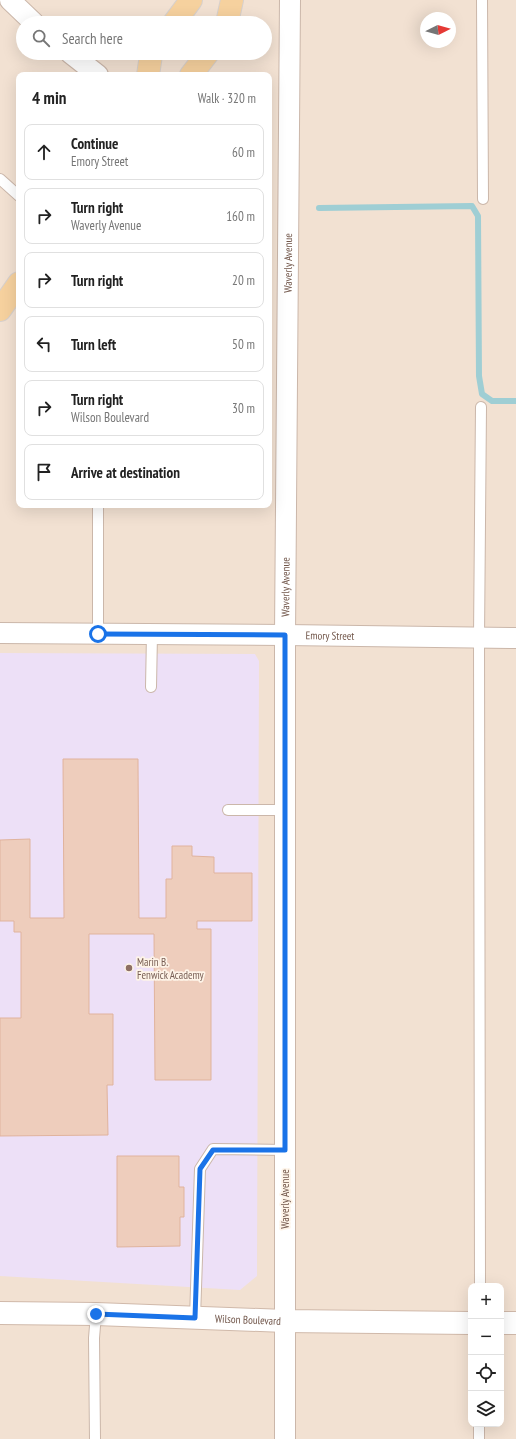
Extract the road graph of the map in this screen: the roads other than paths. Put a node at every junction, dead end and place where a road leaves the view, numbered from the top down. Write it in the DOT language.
graph roads {
  1 [pos="10,0"];
  2 [pos="191,0"];
  3 [pos="232,0"];
  4 [pos="290,0"];
  5 [pos="482,0"];
  6 [pos="27,16"];
  7 [pos="179,16"];
  8 [pos="229,16"];
  9 [pos="79,60"];
  10 [pos="150,60"];
  11 [pos="203,60"];
  12 [pos="94,72"];
  13 [pos="148,72"];
  14 [pos="193,72"];
  15 [pos="0,179"];
  16 [pos="16,193"];
  17 [pos="483,199"];
  18 [pos="16,287"];
  19 [pos="0,310"];
  20 [pos="481,407"];
  21 [pos="98,508"];
  22 [pos="0,633"];
  23 [pos="98,634"];
  24 [pos="152,634"];
  25 [pos="285,635"];
  26 [pos="479,637"];
  27 [pos="516,638"];
  28 [pos="151,687"];
  29 [pos="228,810"];
  30 [pos="285,810"];
  31 [pos="285,1150"];
  32 [pos="480,1283"];
  33 [pos="0,1313"];
  34 [pos="96,1314"];
  35 [pos="195,1318"];
  36 [pos="285,1321"];
  37 [pos="468,1322"];
  38 [pos="504,1323"];
  39 [pos="516,1323"];
  40 [pos="479,1427"];
  41 [pos="95,1439"];
  42 [pos="285,1439"];
  43 [pos="479,1439"];
  1 -- 6 [label="street"];
  2 -- 7 [label="main road"];
  3 -- 8 [label="main road"];
  4 -- 25 [label="street, Waverly Avenue"];
  5 -- 17 [label="lane"];
  9 -- 12 [label="street"];
  10 -- 13 [label="main road"];
  11 -- 14 [label="main road"];
  15 -- 16 [label="lane"];
  18 -- 19 [label="main road"];
  20 -- 26 [label="lane"];
  21 -- 23 [label="lane"];
  22 -- 23 [label="street, Emory Street"];
  23 -- 24 [label="street, Emory Street"];
  24 -- 25 [label="street, Emory Street"];
  24 -- 28 [label="lane"];
  25 -- 26 [label="street, Emory Street"];
  25 -- 30 [label="street, Waverly Avenue"];
  26 -- 27 [label="street, Emory Street"];
  26 -- 32 [label="lane"];
  29 -- 30 [label="lane"];
  30 -- 31 [label="street, Waverly Avenue"];
  31 -- 35 [label="lane"];
  31 -- 36 [label="street, Waverly Avenue"];
  33 -- 34 [label="street, Wilson Boulevard"];
  34 -- 35 [label="street, Wilson Boulevard"];
  34 -- 41 [label="lane"];
  35 -- 36 [label="street, Wilson Boulevard"];
  36 -- 37 [label="street, Wilson Boulevard"];
  36 -- 42 [label="street, Waverly Avenue"];
  38 -- 39 [label="street"];
  40 -- 43 [label="lane"];
}
